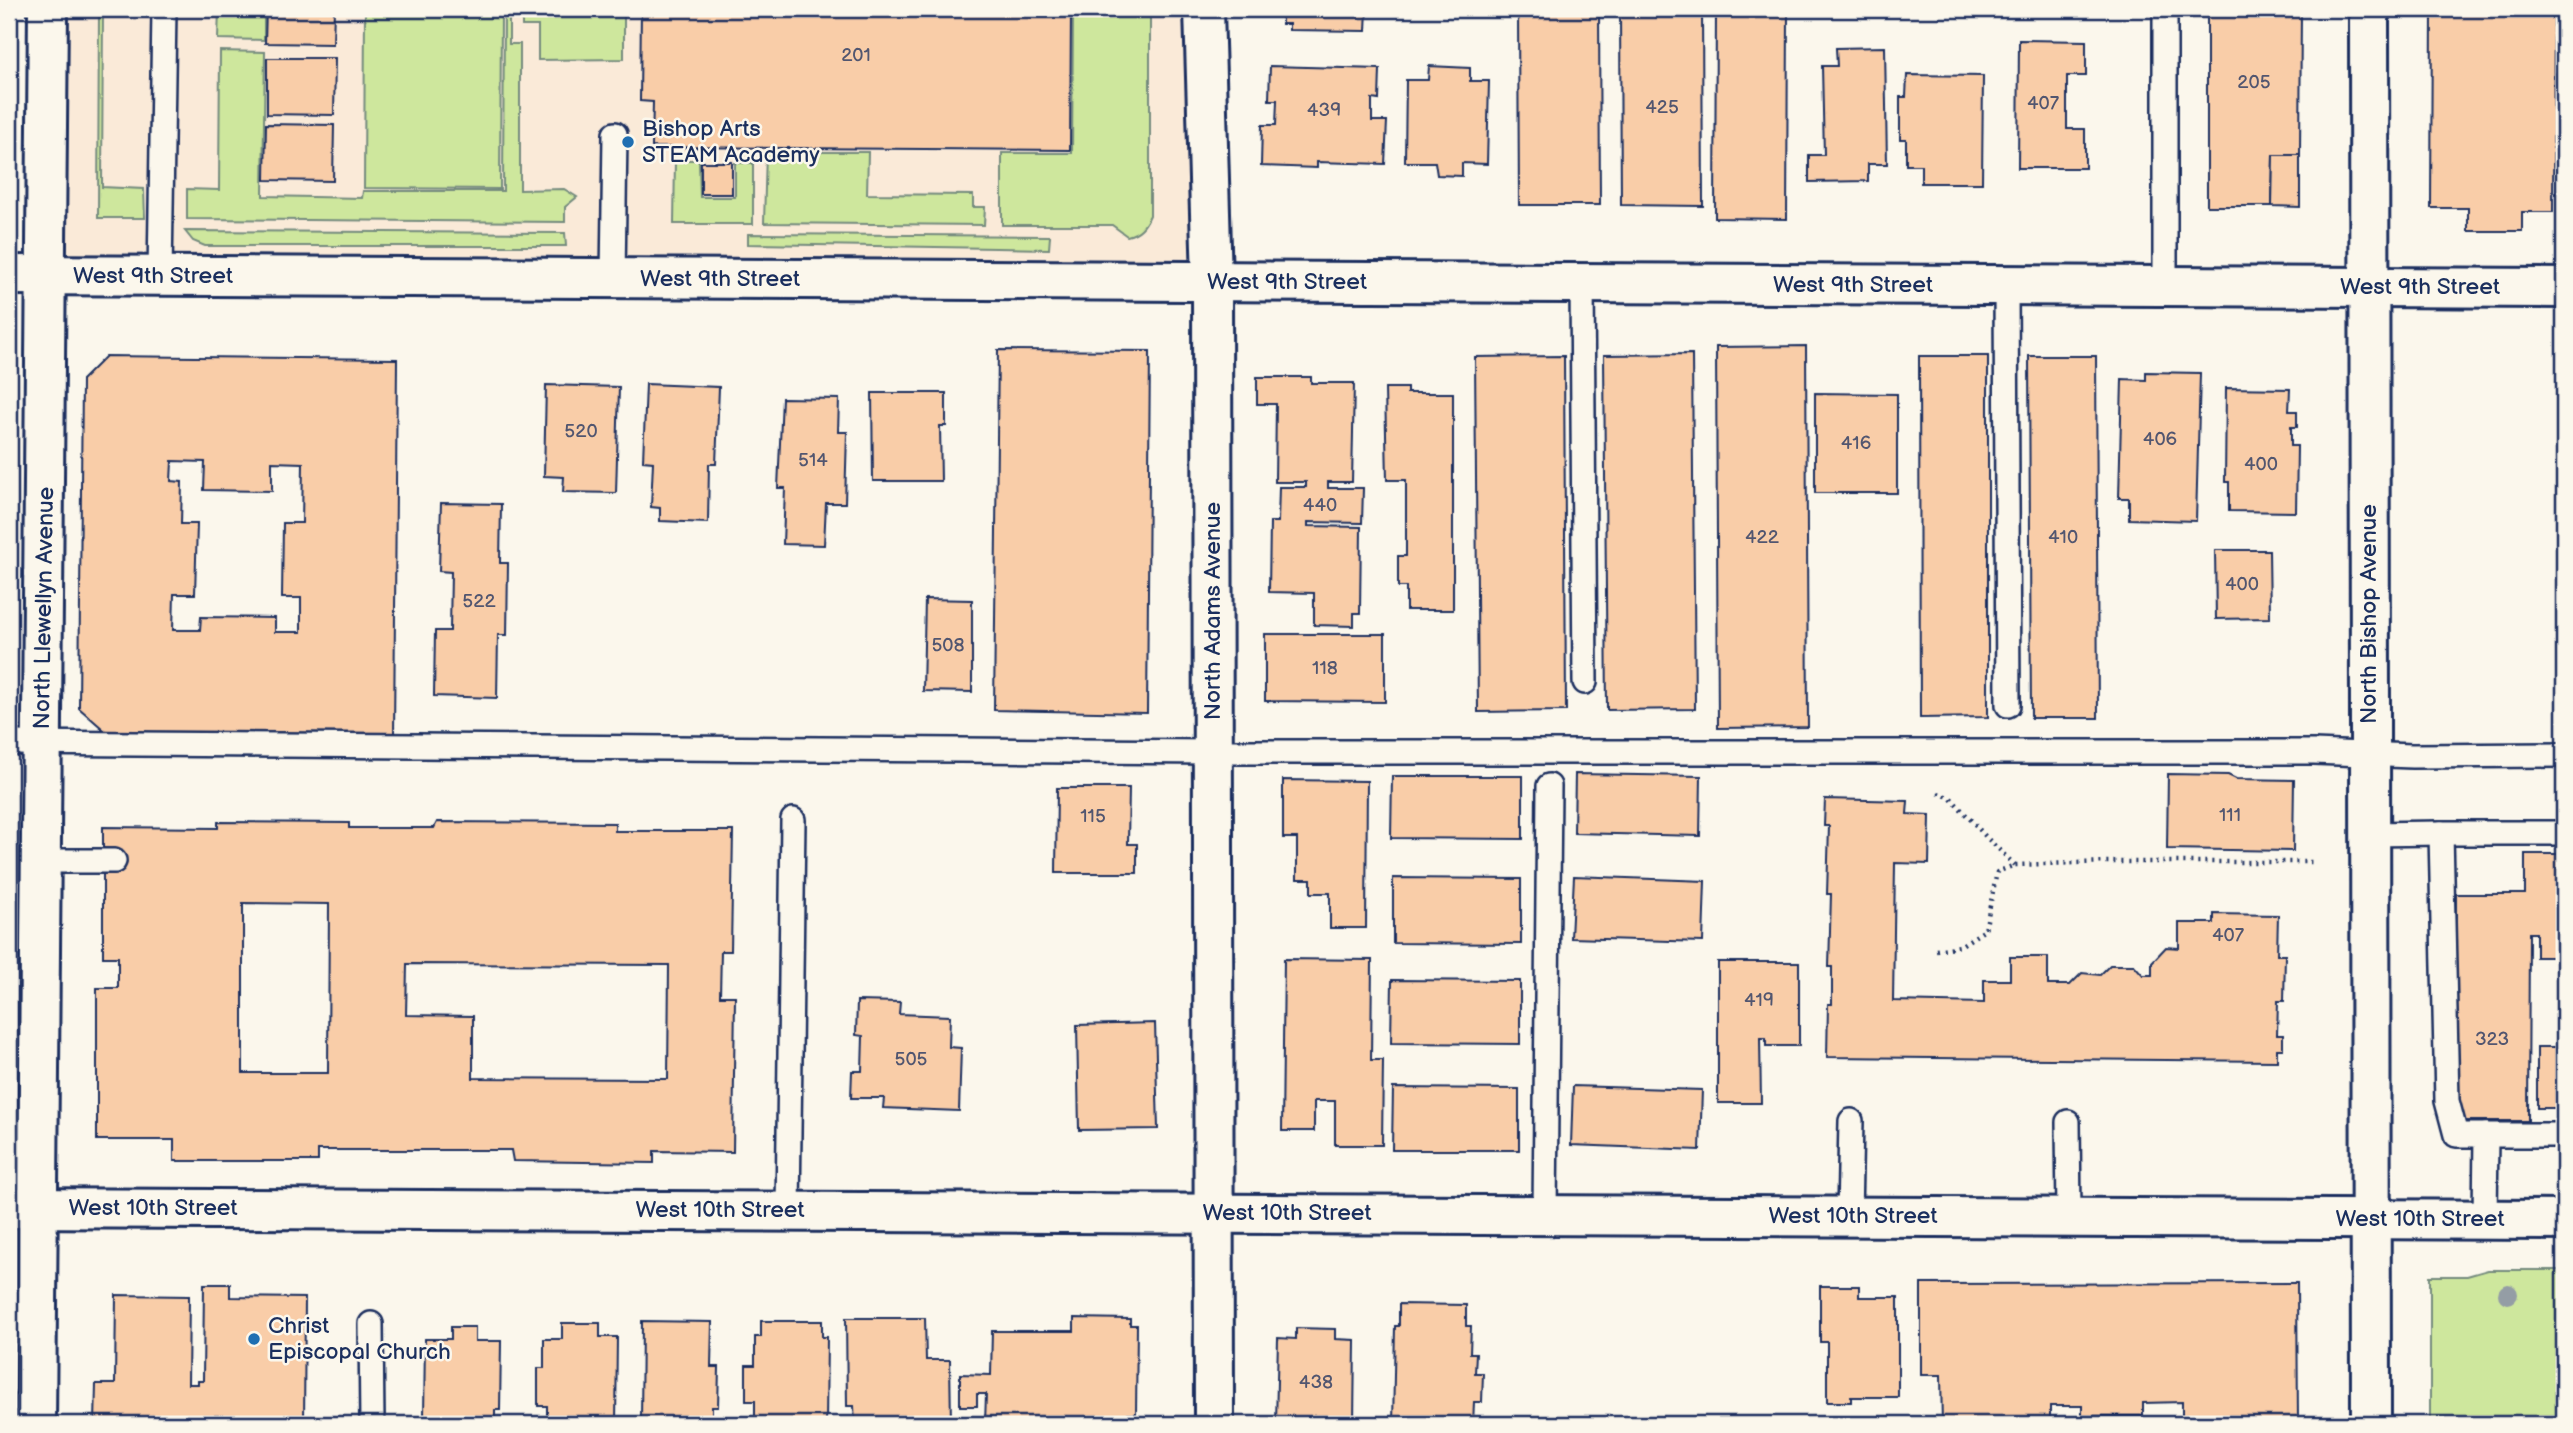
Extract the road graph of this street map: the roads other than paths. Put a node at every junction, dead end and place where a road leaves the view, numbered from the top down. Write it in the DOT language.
graph roads {
  1 [pos="48,9"];
  2 [pos="164,9"];
  3 [pos="1204,9"];
  4 [pos="2165,9"];
  5 [pos="2369,9"];
  6 [pos="615,134"];
  7 [pos="9,275"];
  8 [pos="48,275"];
  9 [pos="160,276"];
  10 [pos="613,278"];
  11 [pos="1212,281"];
  12 [pos="1582,283"];
  13 [pos="2006,286"];
  14 [pos="2165,286"];
  15 [pos="2369,287"];
  16 [pos="2564,288"];
  17 [pos="1585,682"];
  18 [pos="2008,705"];
  19 [pos="26,743"];
  20 [pos="1213,752"];
  21 [pos="2369,755"];
  22 [pos="2564,755"];
  23 [pos="1549,786"];
  24 [pos="793,820"];
  25 [pos="2564,833"];
  26 [pos="2369,834"];
  27 [pos="2441,834"];
  28 [pos="41,861"];
  29 [pos="114,861"];
  30 [pos="1852,1121"];
  31 [pos="2068,1122"];
  32 [pos="2486,1135"];
  33 [pos="2564,1135"];
  34 [pos="23,1208"];
  35 [pos="788,1211"];
  36 [pos="1214,1213"];
  37 [pos="1545,1213"];
  38 [pos="1849,1216"];
  39 [pos="2069,1217"];
  40 [pos="2370,1219"];
  41 [pos="2485,1219"];
  42 [pos="2564,1220"];
  43 [pos="370,1324"];
  44 [pos="36,1424"];
  45 [pos="372,1424"];
  46 [pos="1214,1424"];
  47 [pos="2371,1424"];
  1 -- 8 [label="street, North Llewellyn Avenue"];
  2 -- 9 [label="lane"];
  3 -- 11 [label="street, North Adams Avenue"];
  4 -- 14 [label="lane"];
  5 -- 15 [label="street, North Bishop Avenue"];
  6 -- 10 [label="lane"];
  7 -- 8 [label="street, West 9th Street"];
  8 -- 9 [label="street, West 9th Street"];
  8 -- 19 [label="street, North Llewellyn Avenue"];
  9 -- 10 [label="street, West 9th Street"];
  10 -- 11 [label="street, West 9th Street"];
  11 -- 12 [label="street, West 9th Street"];
  11 -- 20 [label="street, North Adams Avenue"];
  12 -- 13 [label="street, West 9th Street"];
  12 -- 17 [label="lane"];
  13 -- 14 [label="street, West 9th Street"];
  13 -- 18 [label="lane"];
  14 -- 15 [label="street, West 9th Street"];
  15 -- 16 [label="street, West 9th Street"];
  15 -- 21 [label="street, North Bishop Avenue"];
  19 -- 20 [label="lane"];
  19 -- 28 [label="street, North Llewellyn Avenue"];
  20 -- 21 [label="lane"];
  20 -- 36 [label="street, North Adams Avenue"];
  21 -- 22 [label="lane"];
  21 -- 26 [label="street, North Bishop Avenue"];
  23 -- 37 [label="lane"];
  24 -- 35 [label="lane"];
  25 -- 27 [label="lane"];
  26 -- 27 [label="lane"];
  26 -- 40 [label="street, North Bishop Avenue"];
  27 -- 32 [label="lane"];
  28 -- 29 [label="lane"];
  28 -- 34 [label="street, North Llewellyn Avenue"];
  30 -- 38 [label="lane"];
  31 -- 39 [label="lane"];
  32 -- 33 [label="lane"];
  32 -- 41 [label="lane"];
  34 -- 35 [label="street, West 10th Street"];
  34 -- 44 [label="street, North Llewellyn Avenue"];
  35 -- 36 [label="street, West 10th Street"];
  36 -- 37 [label="street, West 10th Street"];
  36 -- 46 [label="street, North Adams Avenue"];
  37 -- 38 [label="street, West 10th Street"];
  38 -- 39 [label="street, West 10th Street"];
  39 -- 40 [label="street, West 10th Street"];
  40 -- 41 [label="street, West 10th Street"];
  40 -- 47 [label="street, North Bishop Avenue"];
  41 -- 42 [label="street, West 10th Street"];
  43 -- 45 [label="lane"];
}
